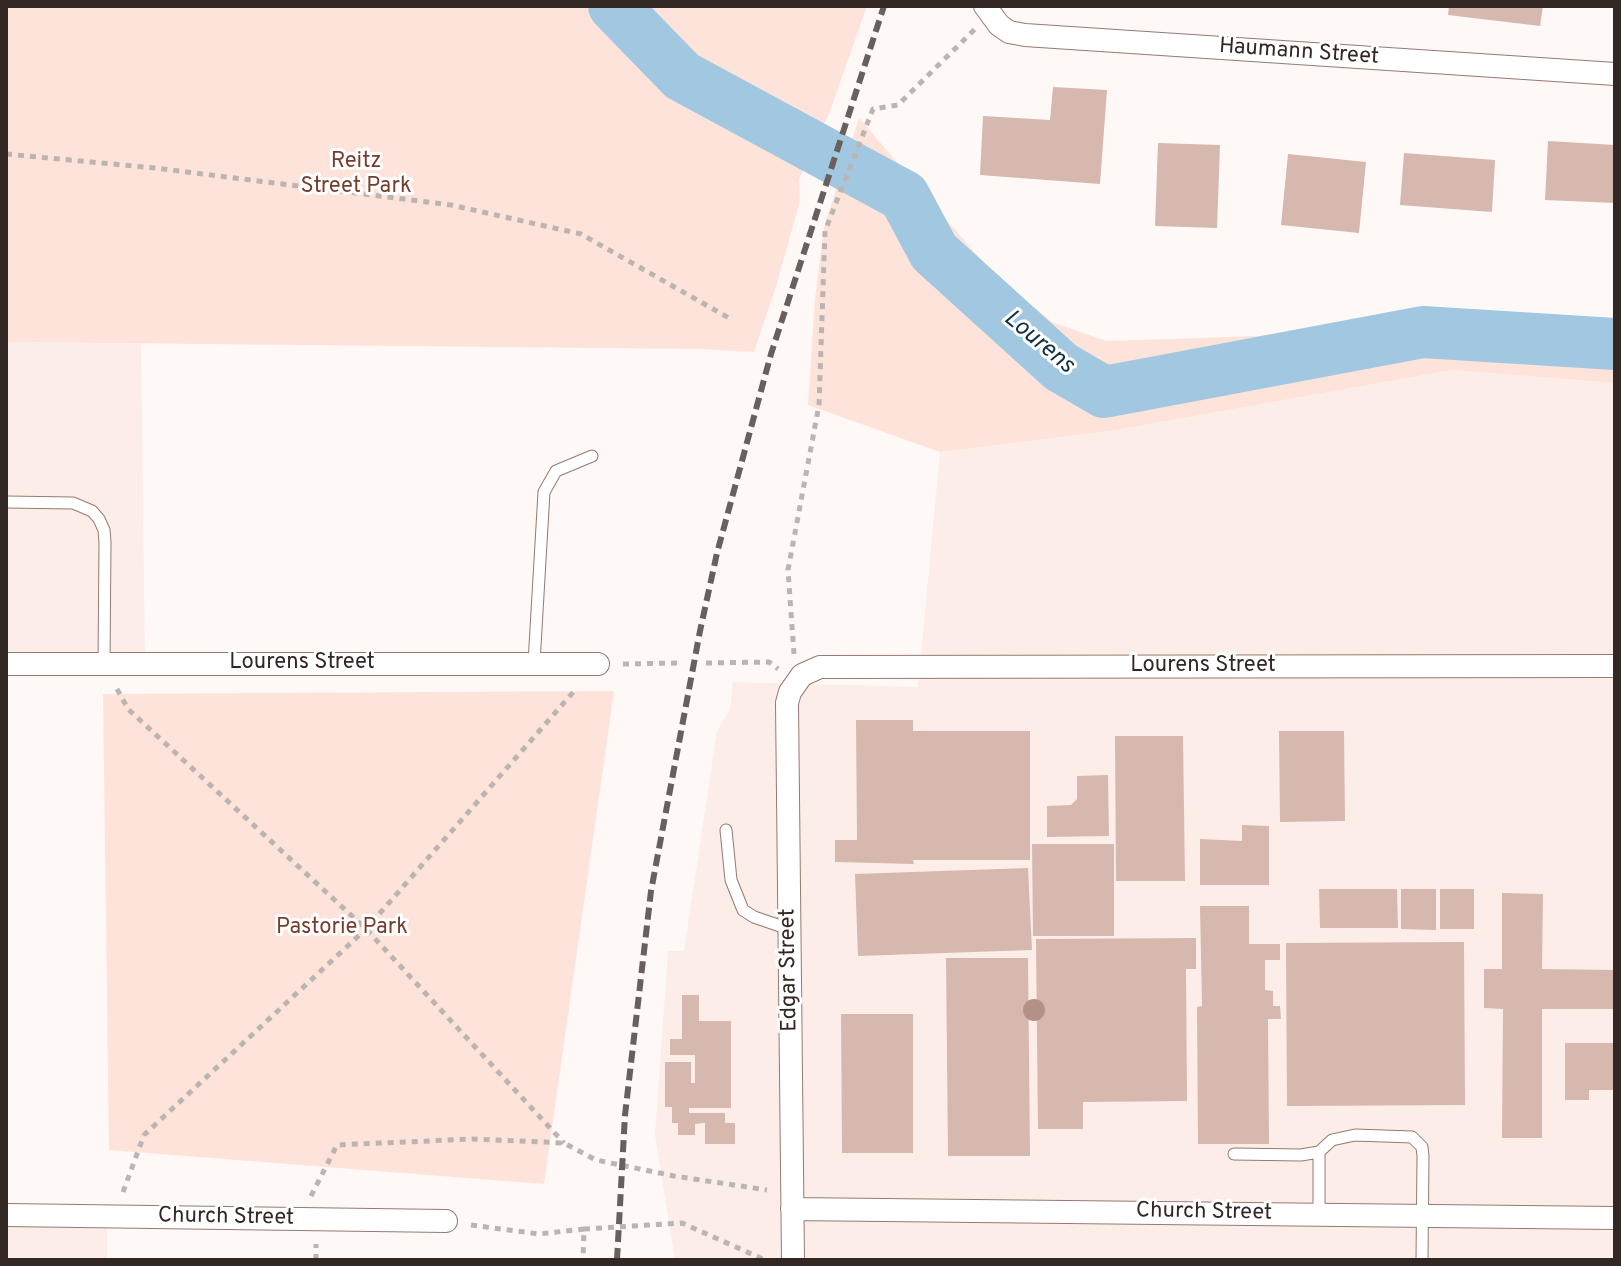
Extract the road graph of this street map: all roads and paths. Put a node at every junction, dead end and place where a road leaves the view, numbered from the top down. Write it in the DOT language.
graph roads {
  1 [pos="987,10"];
  2 [pos="1615,74"];
  3 [pos="6,154"];
  4 [pos="729,318"];
  5 [pos="592,456"];
  6 [pos="6,502"];
  7 [pos="534,663"];
  8 [pos="678,663"];
  9 [pos="706,663"];
  10 [pos="6,664"];
  11 [pos="104,664"];
  12 [pos="598,664"];
  13 [pos="651,664"];
  14 [pos="1615,666"];
  15 [pos="795,683"];
  16 [pos="726,830"];
  17 [pos="366,929"];
  18 [pos="789,929"];
  19 [pos="564,1143"];
  20 [pos="1319,1152"];
  21 [pos="1234,1154"];
  22 [pos="792,1201"];
  23 [pos="1319,1214"];
  24 [pos="6,1215"];
  25 [pos="1422,1215"];
  26 [pos="114,1216"];
  27 [pos="1615,1218"];
  28 [pos="299,1219"];
  29 [pos="446,1221"];
  30 [pos="584,1229"];
  31 [pos="583,1260"];
  32 [pos="765,1260"];
  33 [pos="793,1260"];
  34 [pos="1422,1260"];
  1 -- 2 [label="street, Haumann Street"];
  1 -- 15 [label="path"];
  3 -- 4 [label="path"];
  5 -- 7 [label="lane"];
  6 -- 11 [label="lane"];
  7 -- 11 [label="street, Lourens Street"];
  7 -- 12 [label="street, Lourens Street"];
  8 -- 13 [label="path"];
  9 -- 15 [label="path"];
  10 -- 11 [label="street, Lourens Street"];
  11 -- 17 [label="path"];
  12 -- 17 [label="path"];
  14 -- 15 [label="street, Lourens Street"];
  15 -- 18 [label="street, Edgar Street"];
  16 -- 18 [label="lane"];
  17 -- 19 [label="path"];
  17 -- 26 [label="path"];
  18 -- 22 [label="street, Edgar Street"];
  19 -- 22 [label="path"];
  19 -- 28 [label="path"];
  20 -- 21 [label="lane"];
  20 -- 23 [label="lane"];
  20 -- 25 [label="lane"];
  22 -- 23 [label="street, Church Street"];
  22 -- 33 [label="street, Edgar Street"];
  23 -- 25 [label="street, Church Street"];
  24 -- 26 [label="street, Church Street"];
  25 -- 27 [label="street, Church Street"];
  25 -- 34 [label="lane"];
  26 -- 28 [label="street, Church Street"];
  28 -- 29 [label="street, Church Street"];
  29 -- 30 [label="path"];
  30 -- 31 [label="path"];
  30 -- 32 [label="path"];
}
